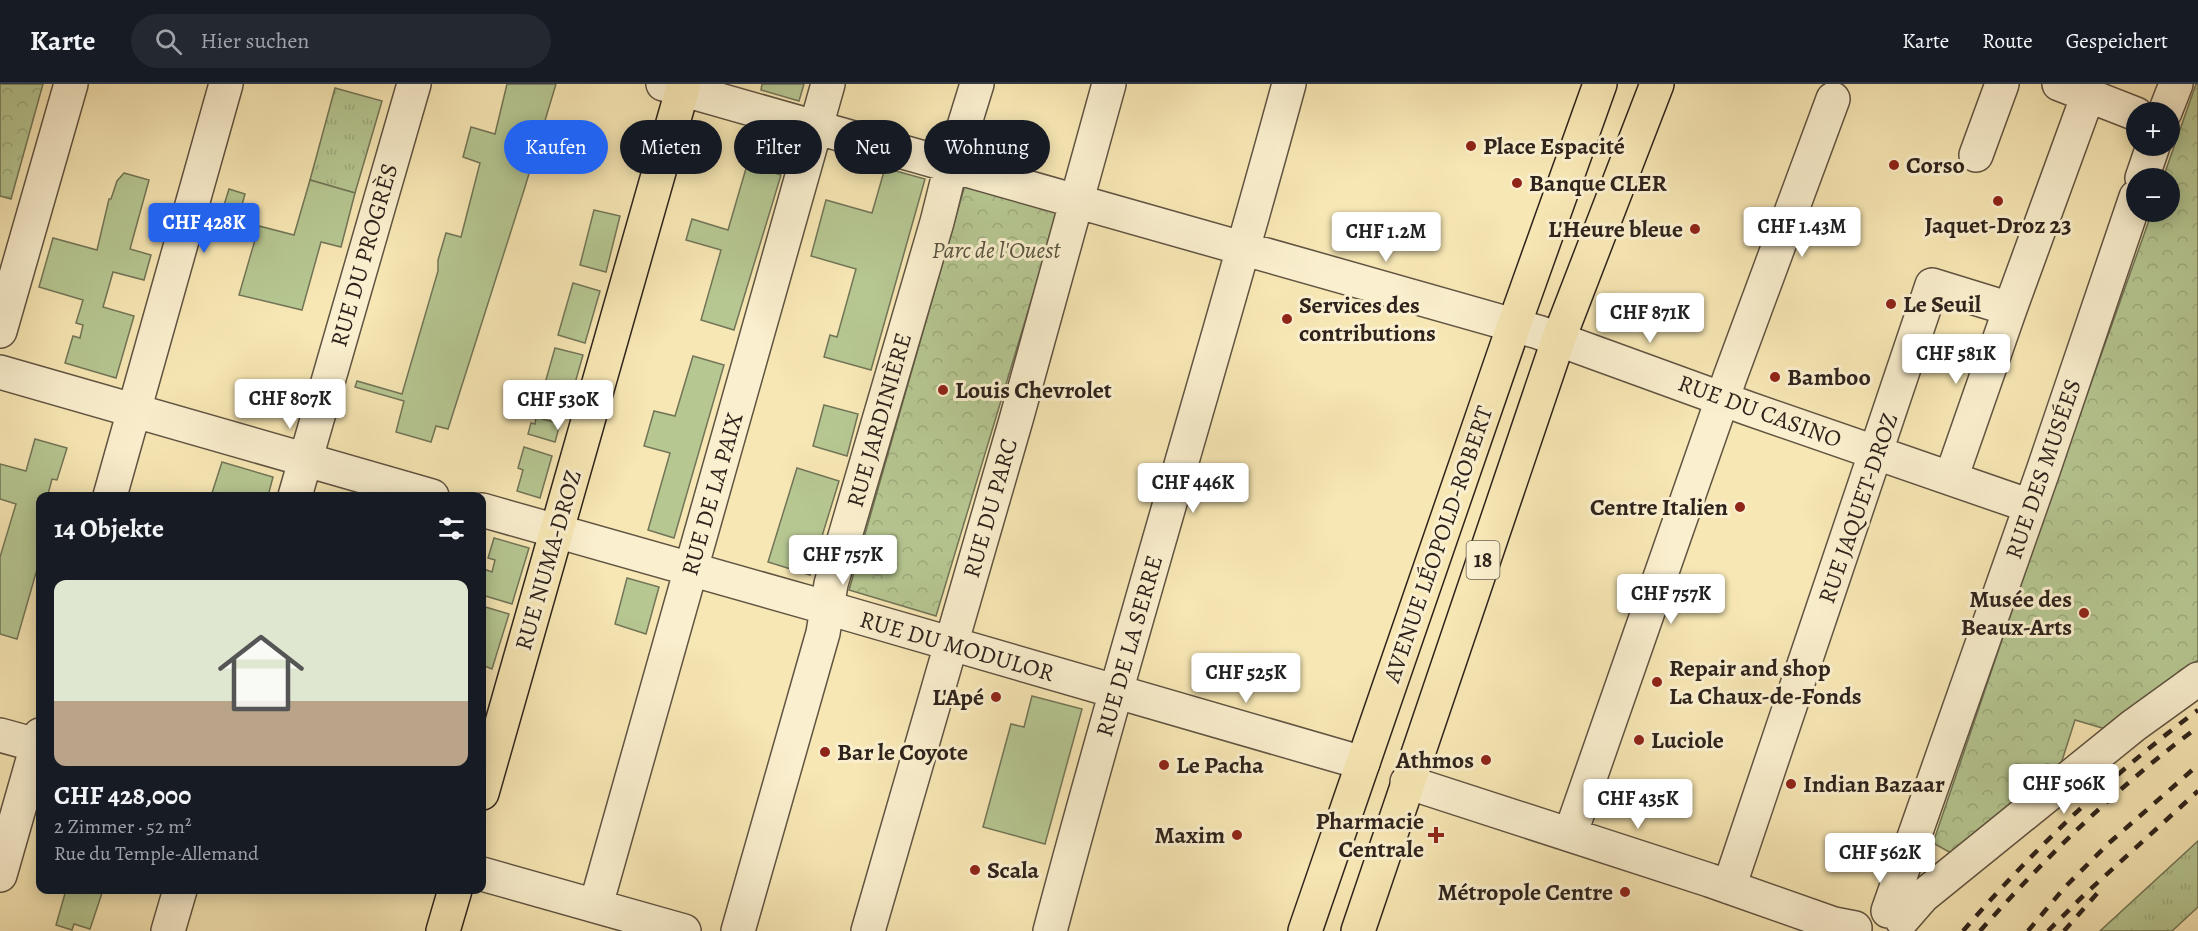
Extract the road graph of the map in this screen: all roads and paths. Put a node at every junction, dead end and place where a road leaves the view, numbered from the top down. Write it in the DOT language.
graph roads {
  1 [pos="71,84"];
  2 [pos="226,84"];
  3 [pos="414,84"];
  4 [pos="828,84"];
  5 [pos="978,84"];
  6 [pos="1109,84"];
  7 [pos="1289,84"];
  8 [pos="1600,84"];
  9 [pos="1657,84"];
  10 [pos="2002,84"];
  11 [pos="2176,84"];
  12 [pos="677,86"];
  13 [pos="2074,89"];
  14 [pos="1833,99"];
  15 [pos="2169,102"];
  16 [pos="2126,110"];
  17 [pos="789,120"];
  18 [pos="817,120"];
  19 [pos="967,120"];
  20 [pos="822,130"];
  21 [pos="1976,155"];
  22 [pos="924,159"];
  23 [pos="802,174"];
  24 [pos="950,174"];
  25 [pos="978,174"];
  26 [pos="1077,201"];
  27 [pos="2127,222"];
  28 [pos="1244,250"];
  29 [pos="2010,309"];
  30 [pos="1514,325"];
  31 [pos="0,332"];
  32 [pos="1559,338"];
  33 [pos="0,372"];
  34 [pos="1723,399"];
  35 [pos="134,410"];
  36 [pos="1877,452"];
  37 [pos="304,461"];
  38 [pos="1951,478"];
  39 [pos="111,492"];
  40 [pos="296,492"];
  41 [pos="417,492"];
  42 [pos="2030,506"];
  43 [pos="486,511"];
  44 [pos="556,530"];
  45 [pos="690,569"];
  46 [pos="828,608"];
  47 [pos="950,643"];
  48 [pos="2198,679"];
  49 [pos="1115,693"];
  50 [pos="0,735"];
  51 [pos="36,741"];
  52 [pos="36,755"];
  53 [pos="1363,764"];
  54 [pos="486,779"];
  55 [pos="1407,782"];
  56 [pos="1570,835"];
  57 [pos="0,875"];
  58 [pos="486,875"];
  59 [pos="1729,887"];
  60 [pos="179,894"];
  61 [pos="454,894"];
  62 [pos="597,905"];
  63 [pos="1898,921"];
  64 [pos="1855,930"];
  65 [pos="168,931"];
  66 [pos="443,931"];
  67 [pos="684,931"];
  68 [pos="738,931"];
  69 [pos="868,931"];
  70 [pos="1050,931"];
  71 [pos="1305,931"];
  72 [pos="1358,931"];
  1 -- 31 [label="street"];
  2 -- 35 [label="street"];
  3 -- 37 [label="street, RUE DU PROGRÈS"];
  4 -- 18 [label="street, RUE DE LA PAIX"];
  5 -- 19 [label="street, RUE JARDINIÈRE"];
  6 -- 26 [label="street, RUE DU PARC"];
  7 -- 28 [label="street, RUE DE LA SERRE"];
  8 -- 30 [label="main road, AVENUE LÉOPOLD-ROBERT / 18"];
  9 -- 32 [label="main road, AVENUE LÉOPOLD-ROBERT / 18"];
  10 -- 21 [label="street"];
  11 -- 15 [label="street"];
  12 -- 17 [label="street"];
  12 -- 44 [label="main road, RUE NUMA-DROZ"];
  13 -- 16 [label="street"];
  13 -- 29 [label="street"];
  14 -- 34 [label="street"];
  20 -- 22 [label="street"];
  23 -- 45 [label="street, RUE DE LA PAIX"];
  24 -- 46 [label="street, RUE JARDINIÈRE"];
  25 -- 26 [label="street"];
  26 -- 28 [label="street"];
  26 -- 47 [label="street, RUE DU PARC"];
  27 -- 42 [label="street, RUE DES MUSÉES"];
  28 -- 30 [label="street"];
  28 -- 49 [label="street, RUE DE LA SERRE"];
  29 -- 36 [label="street, RUE JAQUET-DROZ"];
  29 -- 38 [label="street"];
  30 -- 32 [label="street"];
  30 -- 53 [label="main road, AVENUE LÉOPOLD-ROBERT / 18"];
  32 -- 34 [label="street, RUE DU CASINO"];
  32 -- 55 [label="main road, AVENUE LÉOPOLD-ROBERT / 18"];
  33 -- 35 [label="street"];
  34 -- 36 [label="street, RUE DU CASINO"];
  34 -- 56 [label="street"];
  35 -- 37 [label="street"];
  35 -- 39 [label="street"];
  36 -- 38 [label="street, RUE DU CASINO"];
  36 -- 59 [label="street, RUE JAQUET-DROZ"];
  37 -- 40 [label="street, RUE DU PROGRÈS"];
  37 -- 41 [label="street"];
  38 -- 42 [label="street, RUE DU CASINO"];
  42 -- 63 [label="street, RUE DES MUSÉES"];
  43 -- 44 [label="street, RUE DU MODULOR"];
  44 -- 45 [label="street, RUE DU MODULOR"];
  44 -- 54 [label="main road, RUE NUMA-DROZ"];
  45 -- 46 [label="street, RUE DU MODULOR"];
  45 -- 62 [label="street, RUE DE LA PAIX"];
  46 -- 47 [label="street, RUE DU MODULOR"];
  46 -- 68 [label="street, RUE JARDINIÈRE"];
  47 -- 49 [label="street, RUE DU MODULOR"];
  47 -- 69 [label="street, RUE DU PARC"];
  48 -- 63 [label="street"];
  49 -- 53 [label="street, RUE DU MODULOR"];
  49 -- 70 [label="street, RUE DE LA SERRE"];
  50 -- 51 [label="street"];
  52 -- 57 [label="street"];
  53 -- 55 [label="main road"];
  53 -- 71 [label="main road, AVENUE LÉOPOLD-ROBERT / 18"];
  55 -- 56 [label="street"];
  55 -- 72 [label="main road, AVENUE LÉOPOLD-ROBERT / 18"];
  56 -- 59 [label="street"];
  58 -- 62 [label="street"];
  59 -- 64 [label="street"];
  60 -- 65 [label="street"];
  61 -- 66 [label="main road"];
  62 -- 67 [label="street"];
  63 -- 64 [label="street"];
}
